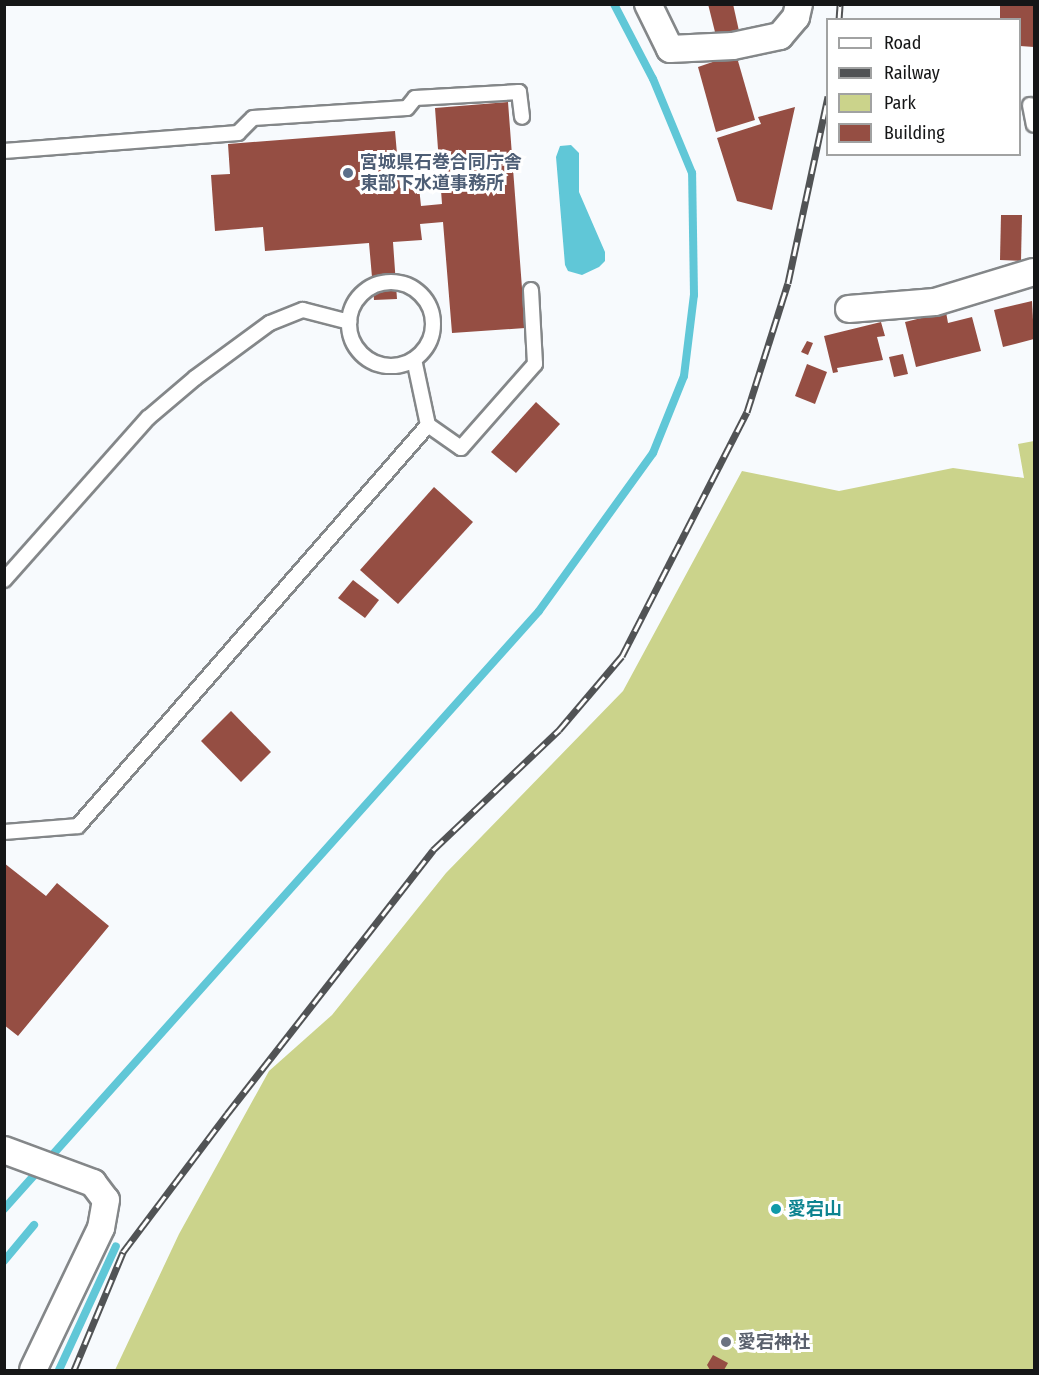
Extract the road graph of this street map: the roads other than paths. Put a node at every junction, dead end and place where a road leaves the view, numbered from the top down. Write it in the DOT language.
graph roads {
  1 [pos="648,4"];
  2 [pos="799,4"];
  3 [pos="1030,105"];
  4 [pos="522,117"];
  5 [pos="1035,125"];
  6 [pos="4,152"];
  7 [pos="1035,272"];
  8 [pos="531,290"];
  9 [pos="849,309"];
  10 [pos="349,322"];
  11 [pos="414,359"];
  12 [pos="428,425"];
  13 [pos="4,564"];
  14 [pos="5,579"];
  15 [pos="4,832"];
  16 [pos="9,1151"];
  17 [pos="33,1371"];
  1 -- 2 [label="street"];
  3 -- 5 [label="lane"];
  4 -- 6 [label="lane"];
  7 -- 9 [label="street"];
  8 -- 12 [label="lane"];
  10 -- 11 [label="lane"];
  10 -- 11 [label="lane"];
  10 -- 14 [label="lane"];
  11 -- 12 [label="lane"];
  12 -- 15 [label="lane"];
  13 -- 14 [label="lane"];
  16 -- 17 [label="street"];
}
